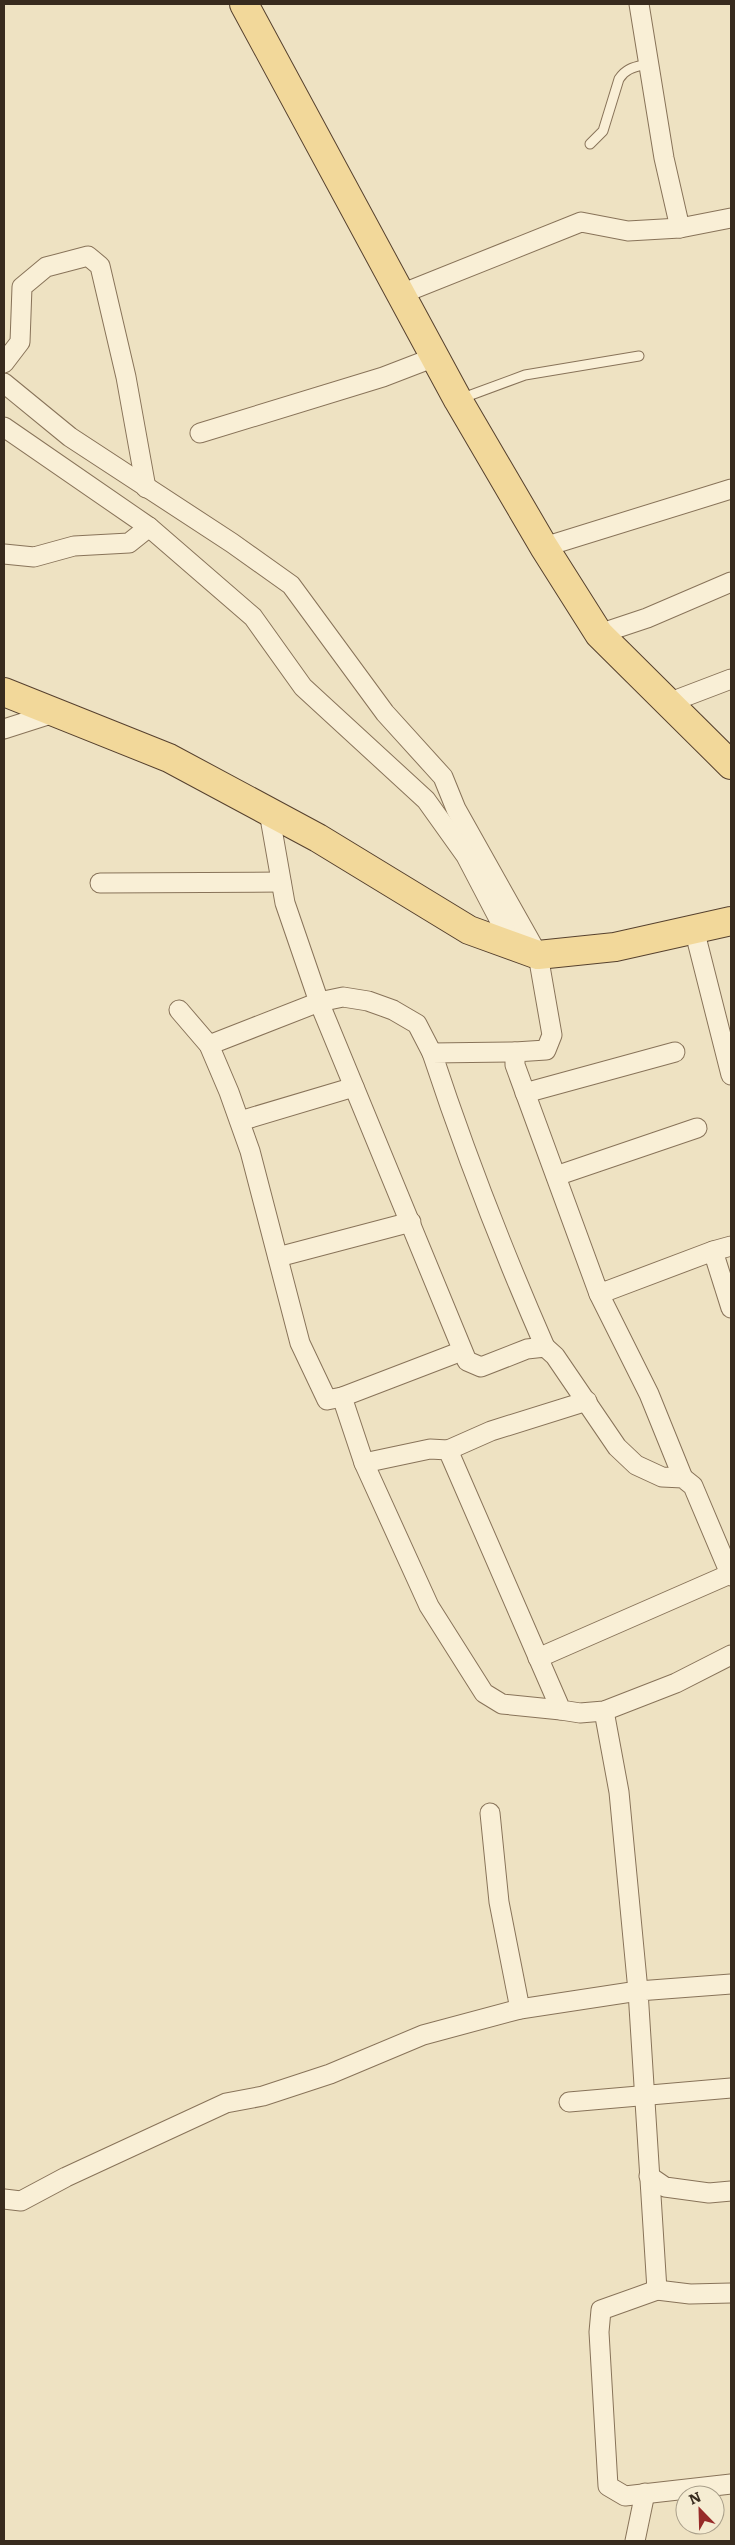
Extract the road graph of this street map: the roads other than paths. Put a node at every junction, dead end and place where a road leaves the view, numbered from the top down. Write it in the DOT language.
graph roads {
  1 [pos="244,4"];
  2 [pos="639,4"];
  3 [pos="648,64"];
  4 [pos="590,144"];
  5 [pos="731,218"];
  6 [pos="680,228"];
  7 [pos="401,294"];
  8 [pos="639,356"];
  9 [pos="435,357"];
  10 [pos="4,363"];
  11 [pos="4,383"];
  12 [pos="458,400"];
  13 [pos="4,427"];
  14 [pos="200,433"];
  15 [pos="146,488"];
  16 [pos="731,489"];
  17 [pos="149,527"];
  18 [pos="544,547"];
  19 [pos="4,554"];
  20 [pos="731,582"];
  21 [pos="599,634"];
  22 [pos="731,679"];
  23 [pos="4,692"];
  24 [pos="668,702"];
  25 [pos="54,713"];
  26 [pos="4,729"];
  27 [pos="731,765"];
  28 [pos="269,812"];
  29 [pos="281,882"];
  30 [pos="100,883"];
  31 [pos="731,921"];
  32 [pos="694,929"];
  33 [pos="514,946"];
  34 [pos="538,955"];
  35 [pos="319,1002"];
  36 [pos="179,1010"];
  37 [pos="726,1034"];
  38 [pos="209,1045"];
  39 [pos="515,1052"];
  40 [pos="675,1052"];
  41 [pos="432,1053"];
  42 [pos="731,1075"];
  43 [pos="354,1087"];
  44 [pos="526,1093"];
  45 [pos="240,1121"];
  46 [pos="697,1128"];
  47 [pos="556,1176"];
  48 [pos="411,1222"];
  49 [pos="731,1246"];
  50 [pos="713,1251"];
  51 [pos="278,1257"];
  52 [pos="599,1294"];
  53 [pos="731,1308"];
  54 [pos="545,1347"];
  55 [pos="462,1351"];
  56 [pos="342,1397"];
  57 [pos="587,1401"];
  58 [pos="448,1450"];
  59 [pos="364,1463"];
  60 [pos="683,1478"];
  61 [pos="731,1575"];
  62 [pos="731,1655"];
  63 [pos="538,1658"];
  64 [pos="561,1710"];
  65 [pos="604,1710"];
  66 [pos="490,1813"];
  67 [pos="731,1984"];
  68 [pos="638,1991"];
  69 [pos="520,2008"];
  70 [pos="731,2088"];
  71 [pos="644,2094"];
  72 [pos="569,2102"];
  73 [pos="649,2176"];
  74 [pos="731,2191"];
  75 [pos="4,2199"];
  76 [pos="657,2290"];
  77 [pos="731,2293"];
  78 [pos="731,2484"];
  79 [pos="645,2494"];
  80 [pos="635,2541"];
  1 -- 7 [label="main road"];
  2 -- 3 [label="street"];
  3 -- 4 [label="lane"];
  3 -- 6 [label="street"];
  5 -- 6 [label="street"];
  6 -- 7 [label="street"];
  7 -- 9 [label="main road"];
  8 -- 12 [label="lane"];
  9 -- 12 [label="main road"];
  9 -- 14 [label="street"];
  10 -- 15 [label="street"];
  11 -- 15 [label="street"];
  12 -- 18 [label="main road"];
  13 -- 17 [label="street"];
  15 -- 34 [label="street"];
  16 -- 18 [label="street"];
  17 -- 19 [label="street"];
  17 -- 33 [label="street"];
  18 -- 21 [label="main road"];
  20 -- 21 [label="street"];
  21 -- 24 [label="main road"];
  22 -- 24 [label="street"];
  23 -- 25 [label="main road"];
  24 -- 27 [label="main road"];
  25 -- 26 [label="street"];
  25 -- 28 [label="main road"];
  28 -- 29 [label="street"];
  28 -- 33 [label="main road"];
  29 -- 30 [label="street"];
  29 -- 35 [label="street"];
  31 -- 32 [label="main road"];
  32 -- 34 [label="main road"];
  32 -- 37 [label="street"];
  33 -- 34 [label="main road"];
  34 -- 39 [label="street"];
  35 -- 38 [label="street"];
  35 -- 41 [label="street"];
  35 -- 43 [label="street"];
  36 -- 38 [label="street"];
  37 -- 42 [label="street"];
  38 -- 45 [label="street"];
  39 -- 41 [label="street"];
  39 -- 44 [label="street"];
  40 -- 44 [label="street"];
  41 -- 54 [label="street"];
  43 -- 45 [label="street"];
  43 -- 48 [label="street"];
  44 -- 47 [label="street"];
  45 -- 51 [label="street"];
  46 -- 47 [label="street"];
  47 -- 52 [label="street"];
  48 -- 51 [label="street"];
  48 -- 55 [label="street"];
  49 -- 50 [label="street"];
  50 -- 52 [label="street"];
  50 -- 53 [label="street"];
  51 -- 56 [label="street"];
  52 -- 60 [label="street"];
  54 -- 55 [label="street"];
  54 -- 57 [label="street"];
  55 -- 56 [label="street"];
  56 -- 59 [label="street"];
  57 -- 58 [label="street"];
  57 -- 60 [label="street"];
  58 -- 59 [label="street"];
  58 -- 63 [label="street"];
  59 -- 64 [label="street"];
  60 -- 61 [label="street"];
  61 -- 63 [label="street"];
  62 -- 65 [label="street"];
  63 -- 64 [label="street"];
  64 -- 65 [label="street"];
  65 -- 68 [label="street"];
  66 -- 69 [label="street"];
  67 -- 68 [label="street"];
  68 -- 69 [label="street"];
  68 -- 71 [label="street"];
  69 -- 75 [label="street"];
  70 -- 71 [label="street"];
  71 -- 72 [label="street"];
  71 -- 73 [label="street"];
  73 -- 74 [label="street"];
  73 -- 76 [label="street"];
  76 -- 77 [label="street"];
  76 -- 79 [label="street"];
  78 -- 79 [label="street"];
  79 -- 80 [label="street"];
}
